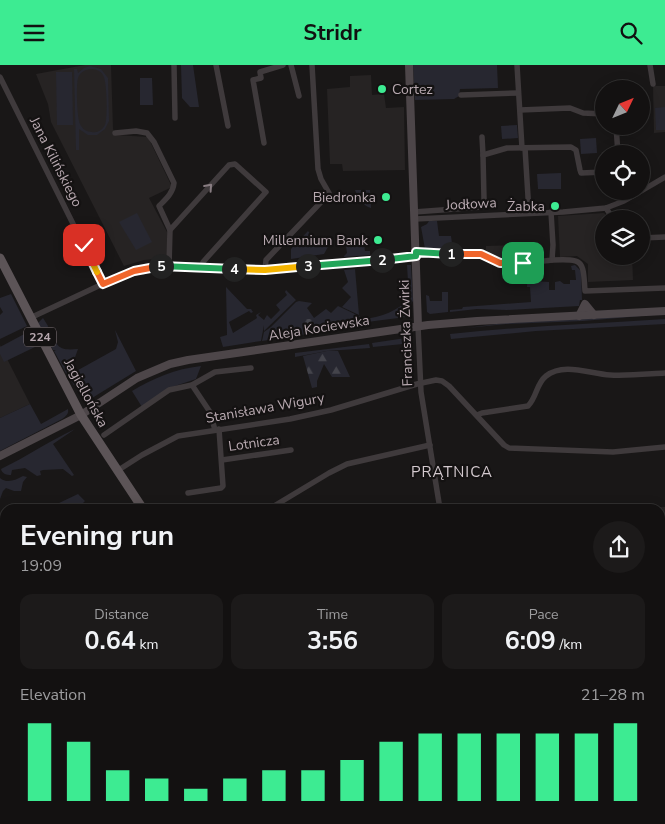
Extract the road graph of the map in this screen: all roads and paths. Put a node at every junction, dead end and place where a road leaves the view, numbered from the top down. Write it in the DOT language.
graph roads {
  1 [pos="174,65"];
  2 [pos="216,65"];
  3 [pos="283,65"];
  4 [pos="292,65"];
  5 [pos="312,65"];
  6 [pos="409,65"];
  7 [pos="517,65"];
  8 [pos="650,65"];
  9 [pos="0,77"];
  10 [pos="653,84"];
  11 [pos="518,93"];
  12 [pos="461,95"];
  13 [pos="299,96"];
  14 [pos="520,110"];
  15 [pos="595,114"];
  16 [pos="175,118"];
  17 [pos="228,126"];
  18 [pos="115,133"];
  19 [pos="482,137"];
  20 [pos="264,143"];
  21 [pos="523,148"];
  22 [pos="483,155"];
  23 [pos="595,172"];
  24 [pos="665,177"];
  25 [pos="650,184"];
  26 [pos="329,193"];
  27 [pos="323,200"];
  28 [pos="625,200"];
  29 [pos="606,208"];
  30 [pos="551,212"];
  31 [pos="529,213"];
  32 [pos="414,215"];
  33 [pos="170,230"];
  34 [pos="665,237"];
  35 [pos="650,238"];
  36 [pos="416,254"];
  37 [pos="0,258"];
  38 [pos="552,260"];
  39 [pos="169,266"];
  40 [pos="203,268"];
  41 [pos="265,270"];
  42 [pos="103,284"];
  43 [pos="665,288"];
  44 [pos="585,291"];
  45 [pos="585,303"];
  46 [pos="665,311"];
  47 [pos="594,315"];
  48 [pos="579,316"];
  49 [pos="30,318"];
  50 [pos="418,326"];
  51 [pos="251,368"];
  52 [pos="665,373"];
  53 [pos="420,383"];
  54 [pos="192,385"];
  55 [pos="81,415"];
  56 [pos="477,415"];
  57 [pos="217,430"];
  58 [pos="104,435"];
  59 [pos="430,445"];
  60 [pos="665,447"];
  61 [pos="290,450"];
  62 [pos="0,456"];
  63 [pos="222,460"];
  64 [pos="117,471"];
  65 [pos="188,493"];
  66 [pos="140,504"];
  67 [pos="277,504"];
  68 [pos="439,504"];
  1 -- 16 [label="street"];
  2 -- 17 [label="street"];
  3 -- 20 [label="street"];
  4 -- 13 [label="street"];
  5 -- 26 [label="street"];
  6 -- 32 [label="street, Franciszka Żwirki"];
  7 -- 11 [label="street"];
  8 -- 10 [label="street"];
  9 -- 42 [label="street, Jana Kilińskiego"];
  11 -- 12 [label="street"];
  11 -- 14 [label="street"];
  14 -- 15 [label="street"];
  14 -- 21 [label="street"];
  18 -- 33 [label="street"];
  19 -- 22 [label="street, Jodłowa"];
  21 -- 22 [label="street"];
  21 -- 23 [label="street"];
  21 -- 31 [label="street"];
  22 -- 32 [label="street, Jodłowa"];
  24 -- 25 [label="street, Jodłowa"];
  27 -- 41 [label="street"];
  28 -- 29 [label="street, Jodłowa"];
  29 -- 30 [label="street, Jodłowa"];
  30 -- 31 [label="street, Jodłowa"];
  30 -- 38 [label="street"];
  31 -- 32 [label="street, Jodłowa"];
  32 -- 36 [label="street, Franciszka Żwirki"];
  33 -- 39 [label="street"];
  33 -- 40 [label="street, one-way"];
  34 -- 35 [label="street"];
  36 -- 38 [label="street"];
  36 -- 41 [label="street"];
  36 -- 50 [label="street, Franciszka Żwirki"];
  37 -- 49 [label="main road, Jagiellońska / 224"];
  38 -- 44 [label="street"];
  39 -- 40 [label="street"];
  39 -- 42 [label="street"];
  40 -- 41 [label="street"];
  42 -- 49 [label="street"];
  43 -- 44 [label="street"];
  44 -- 45 [label="street"];
  45 -- 47 [label="street"];
  45 -- 48 [label="street"];
  46 -- 47 [label="street, Aleja Kociewska"];
  47 -- 48 [label="street, Aleja Kociewska"];
  48 -- 50 [label="street, Aleja Kociewska"];
  49 -- 55 [label="main road, Jagiellońska / 224"];
  50 -- 53 [label="street, Franciszka Żwirki"];
  50 -- 55 [label="street, Aleja Kociewska"];
  51 -- 54 [label="street"];
  52 -- 56 [label="street"];
  53 -- 56 [label="street, Stanisława Wigury"];
  53 -- 57 [label="street, Stanisława Wigury"];
  53 -- 59 [label="street, Franciszka Żwirki"];
  54 -- 57 [label="street, Lotnicza"];
  54 -- 58 [label="street"];
  55 -- 62 [label="street, Aleja Kociewska"];
  55 -- 64 [label="main road, Jagiellońska / 224"];
  56 -- 60 [label="street, Stanisława Wigury"];
  57 -- 63 [label="street, Lotnicza"];
  57 -- 64 [label="street, Stanisława Wigury"];
  59 -- 67 [label="street"];
  59 -- 68 [label="street, Franciszka Żwirki"];
  61 -- 63 [label="street, Lotnicza"];
  63 -- 65 [label="street, Lotnicza"];
  64 -- 66 [label="main road, Jagiellońska / 224"];
}
